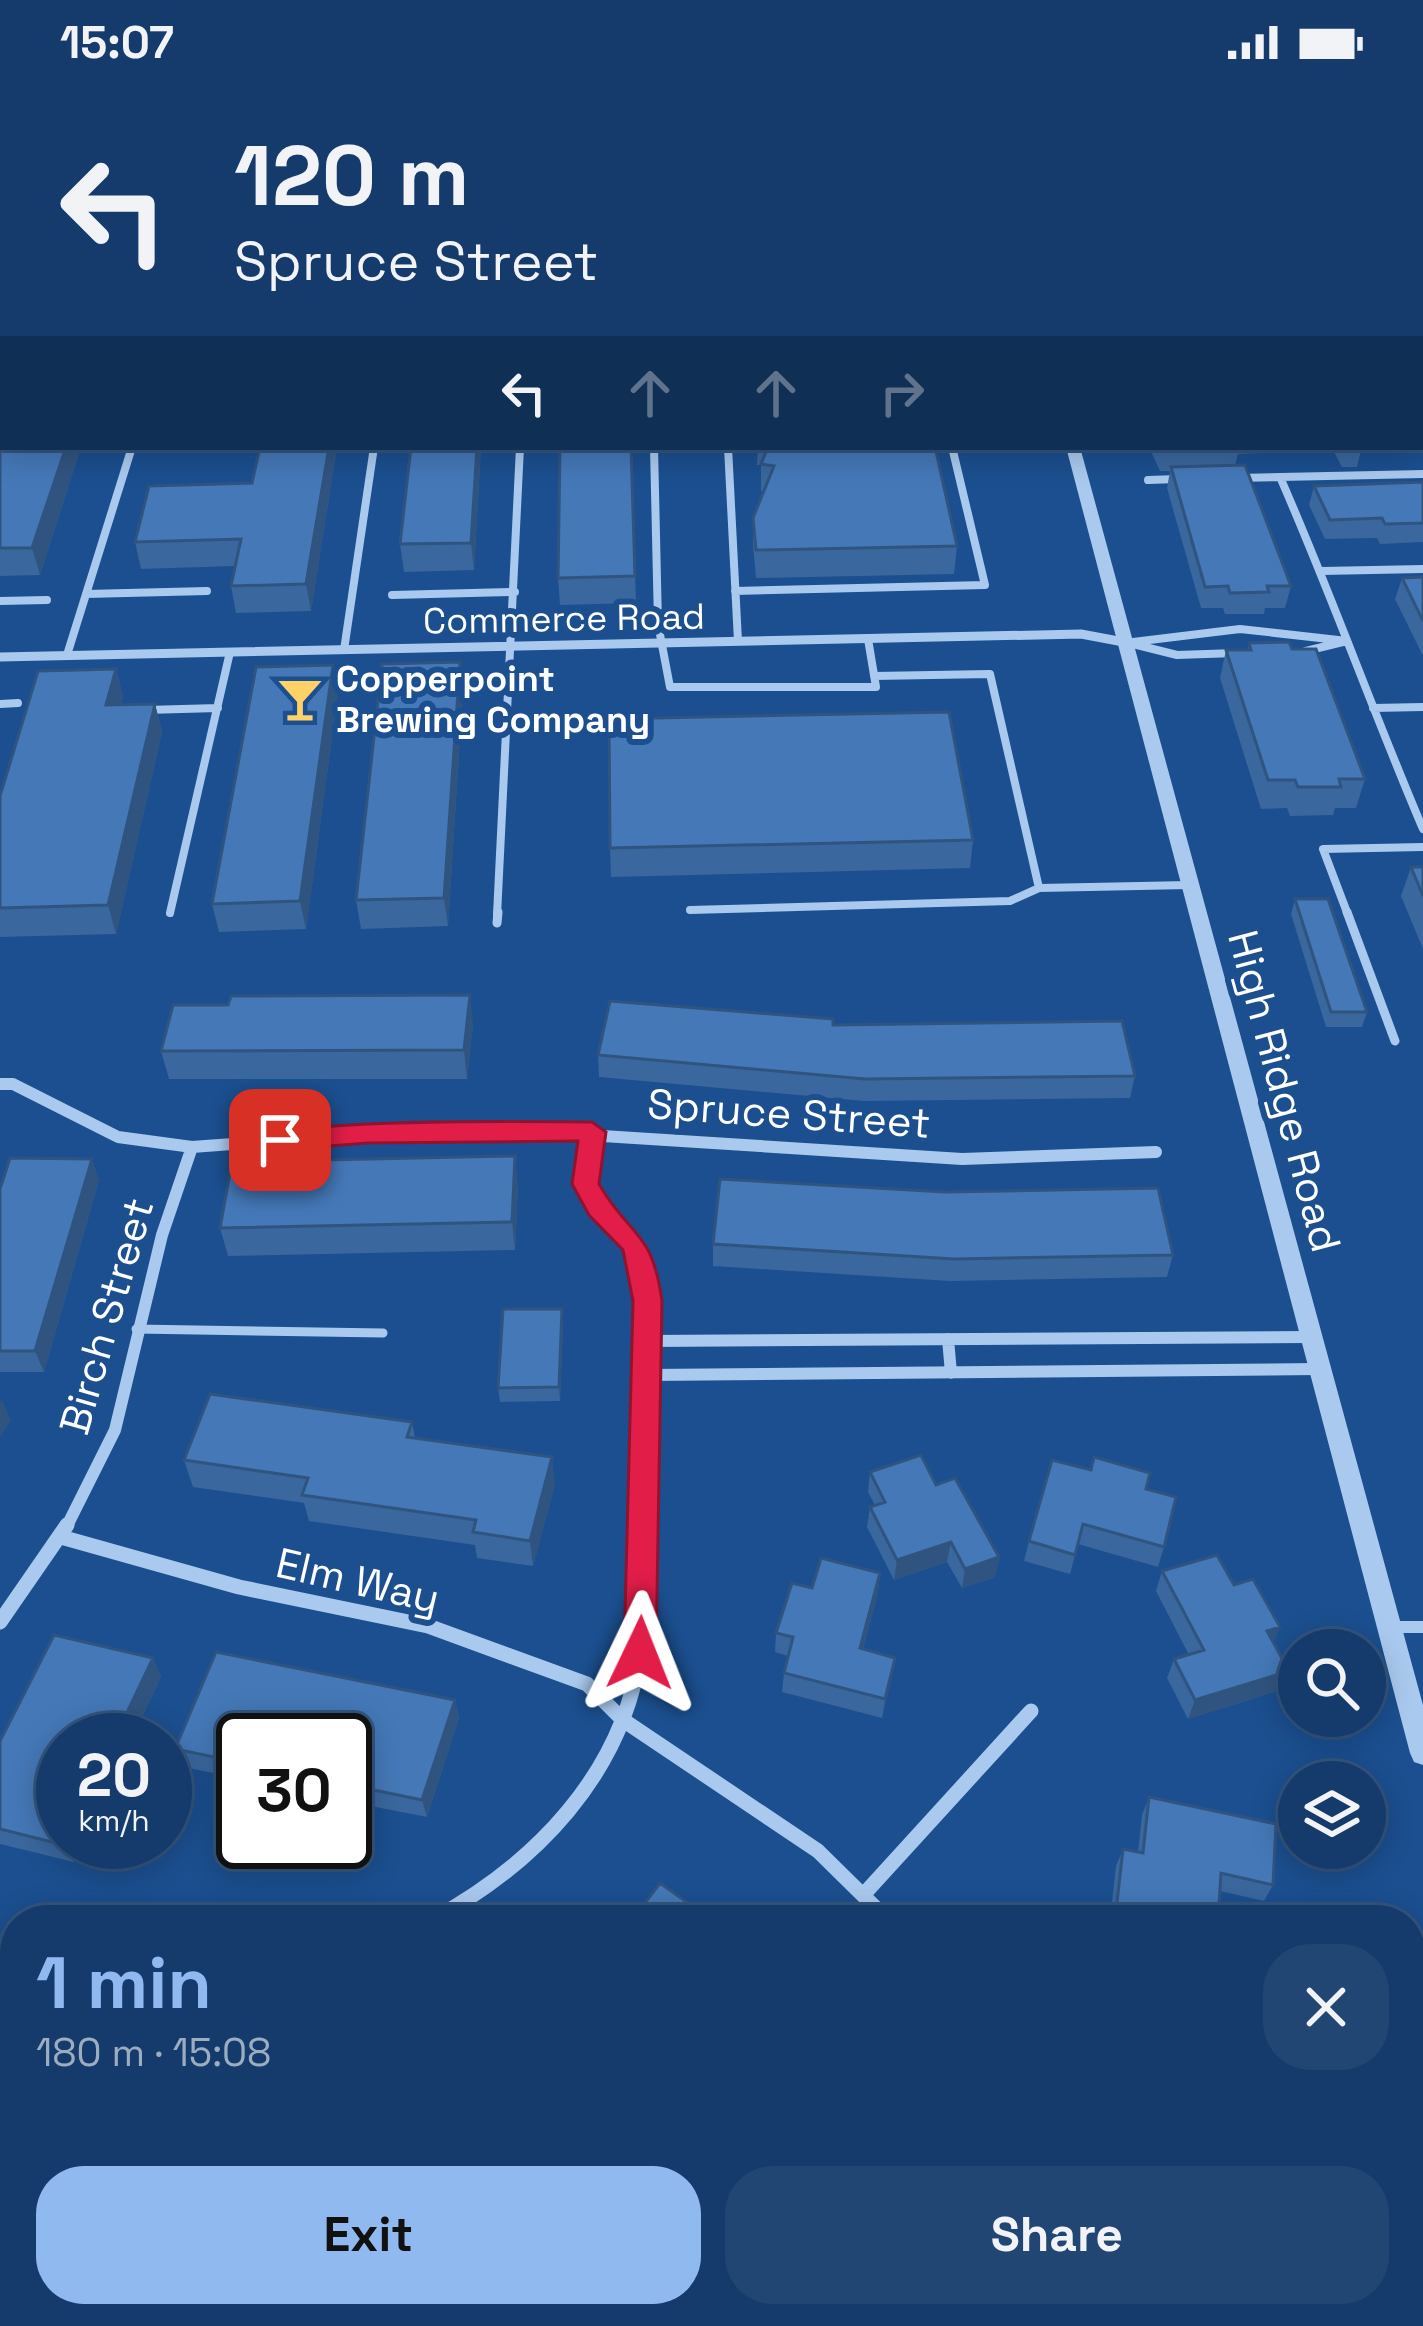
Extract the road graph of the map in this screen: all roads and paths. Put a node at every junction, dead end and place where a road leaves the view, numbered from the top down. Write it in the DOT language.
graph roads {
  1 [pos="131,450"];
  2 [pos="374,450"];
  3 [pos="520,450"];
  4 [pos="654,450"];
  5 [pos="728,450"];
  6 [pos="953,450"];
  7 [pos="1074,450"];
  8 [pos="1423,474"];
  9 [pos="1280,477"];
  10 [pos="1236,478"];
  11 [pos="1192,479"];
  12 [pos="1148,480"];
  13 [pos="1423,568"];
  14 [pos="1322,571"];
  15 [pos="207,591"];
  16 [pos="735,591"];
  17 [pos="515,592"];
  18 [pos="86,594"];
  19 [pos="392,595"];
  20 [pos="47,600"];
  21 [pos="0,602"];
  22 [pos="868,639"];
  23 [pos="738,641"];
  24 [pos="1347,641"];
  25 [pos="663,643"];
  26 [pos="1129,644"];
  27 [pos="512,647"];
  28 [pos="344,650"];
  29 [pos="230,652"];
  30 [pos="1296,652"];
  31 [pos="1249,653"];
  32 [pos="67,656"];
  33 [pos="0,657"];
  34 [pos="874,676"];
  35 [pos="18,703"];
  36 [pos="0,704"];
  37 [pos="1423,707"];
  38 [pos="218,708"];
  39 [pos="1373,708"];
  40 [pos="138,710"];
  41 [pos="1423,829"];
  42 [pos="1423,847"];
  43 [pos="1192,885"];
  44 [pos="1039,888"];
  45 [pos="690,910"];
  46 [pos="170,913"];
  47 [pos="497,923"];
  48 [pos="1395,1041"];
  49 [pos="0,1084"];
  50 [pos="592,1132"];
  51 [pos="192,1147"];
  52 [pos="1156,1152"];
  53 [pos="136,1329"];
  54 [pos="383,1333"];
  55 [pos="1309,1336"];
  56 [pos="948,1339"];
  57 [pos="649,1341"];
  58 [pos="1318,1369"];
  59 [pos="951,1372"];
  60 [pos="648,1375"];
  61 [pos="61,1537"];
  62 [pos="0,1622"];
  63 [pos="1390,1627"];
  64 [pos="1423,1627"];
  65 [pos="1031,1711"];
  66 [pos="623,1720"];
  67 [pos="1423,1754"];
  68 [pos="865,1894"];
  69 [pos="458,1905"];
  70 [pos="874,1905"];
  1 -- 18 [label="lane"];
  2 -- 28 [label="lane"];
  3 -- 17 [label="lane"];
  4 -- 25 [label="lane"];
  5 -- 16 [label="lane"];
  6 -- 16 [label="lane"];
  7 -- 26 [label="street, High Ridge Road"];
  8 -- 9 [label="lane"];
  9 -- 10 [label="lane"];
  9 -- 14 [label="lane"];
  11 -- 12 [label="lane"];
  13 -- 14 [label="lane"];
  14 -- 24 [label="lane"];
  15 -- 18 [label="lane"];
  16 -- 23 [label="lane"];
  17 -- 19 [label="lane"];
  17 -- 27 [label="lane"];
  18 -- 32 [label="lane"];
  20 -- 21 [label="lane"];
  22 -- 23 [label="street, Commerce Road"];
  22 -- 26 [label="street, Commerce Road"];
  22 -- 34 [label="lane"];
  23 -- 25 [label="street, Commerce Road"];
  24 -- 26 [label="lane"];
  24 -- 30 [label="lane"];
  24 -- 39 [label="lane"];
  25 -- 27 [label="street, Commerce Road"];
  25 -- 34 [label="lane"];
  26 -- 31 [label="lane"];
  26 -- 43 [label="street, High Ridge Road"];
  27 -- 28 [label="street, Commerce Road"];
  27 -- 47 [label="lane"];
  28 -- 29 [label="street, Commerce Road"];
  29 -- 32 [label="street, Commerce Road"];
  29 -- 38 [label="lane"];
  32 -- 33 [label="street, Commerce Road"];
  34 -- 44 [label="lane"];
  35 -- 36 [label="lane"];
  37 -- 39 [label="lane"];
  38 -- 40 [label="lane"];
  38 -- 46 [label="lane"];
  39 -- 41 [label="lane"];
  42 -- 48 [label="lane"];
  43 -- 44 [label="lane"];
  43 -- 55 [label="street, High Ridge Road"];
  44 -- 45 [label="lane"];
  49 -- 51 [label="street, Spruce Street"];
  50 -- 51 [label="street, Spruce Street"];
  50 -- 52 [label="street, Spruce Street"];
  50 -- 57 [label="street"];
  51 -- 53 [label="street, Birch Street"];
  53 -- 54 [label="lane"];
  53 -- 61 [label="street, Birch Street"];
  55 -- 56 [label="street"];
  55 -- 58 [label="street, High Ridge Road"];
  56 -- 57 [label="street"];
  56 -- 59 [label="street"];
  57 -- 60 [label="street"];
  58 -- 59 [label="street"];
  58 -- 63 [label="street, High Ridge Road"];
  59 -- 60 [label="street"];
  60 -- 66 [label="street"];
  61 -- 62 [label="street, Birch Street"];
  61 -- 66 [label="street, Elm Way"];
  63 -- 64 [label="lane"];
  63 -- 67 [label="street, High Ridge Road"];
  65 -- 68 [label="street"];
  66 -- 68 [label="street, Elm Way"];
  66 -- 69 [label="street"];
  68 -- 70 [label="street, Elm Way"];
}
